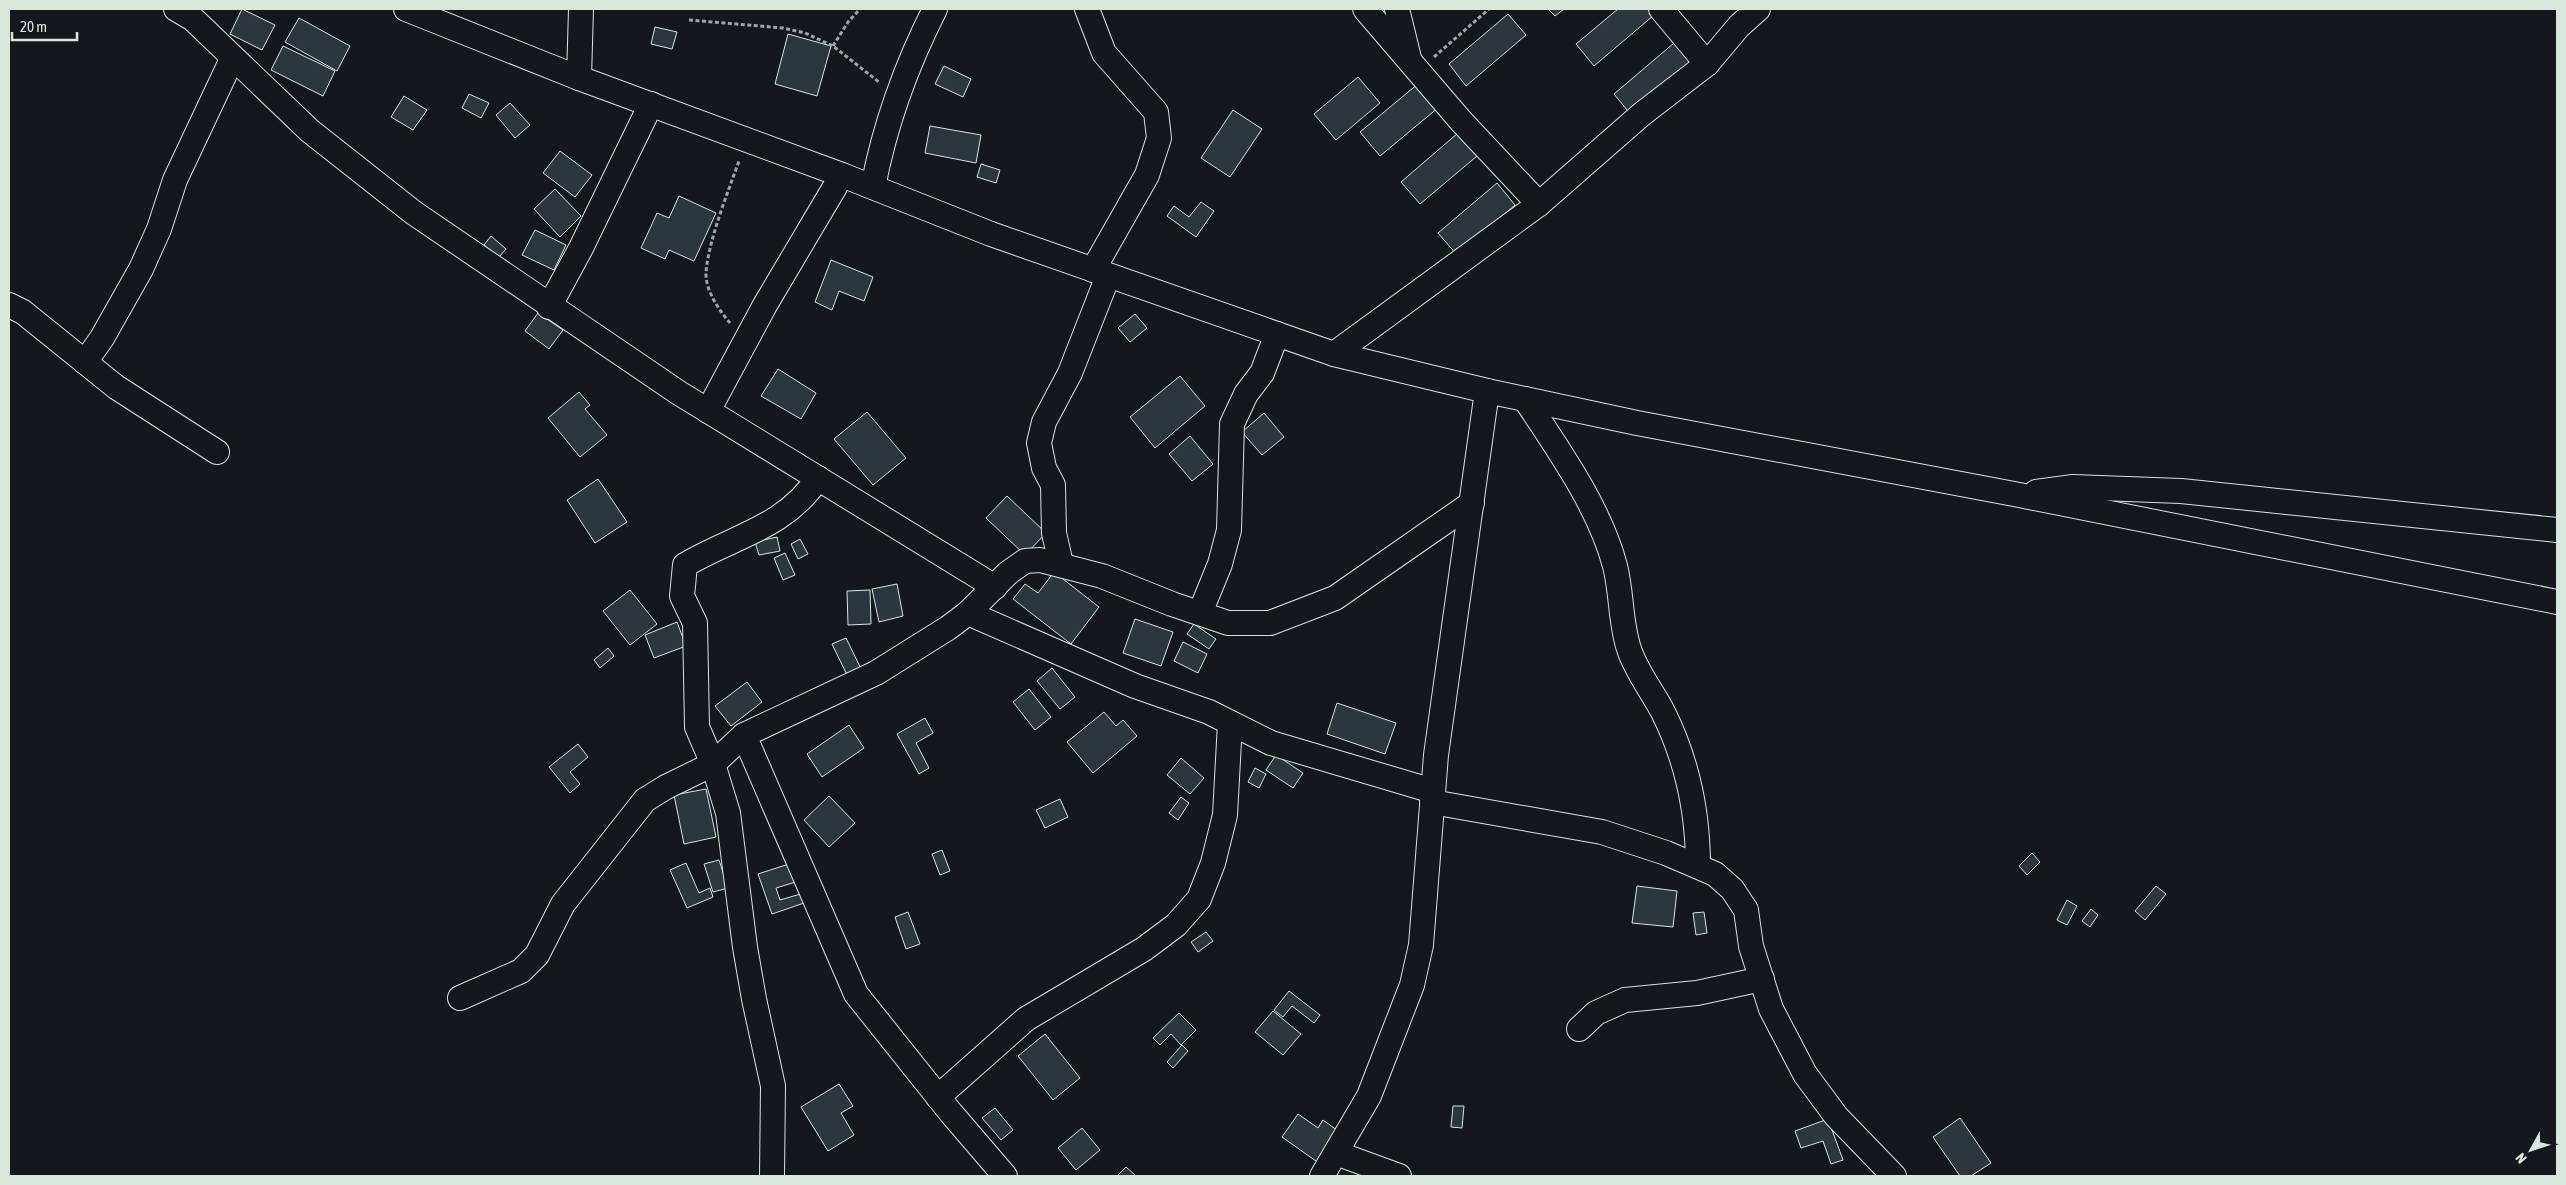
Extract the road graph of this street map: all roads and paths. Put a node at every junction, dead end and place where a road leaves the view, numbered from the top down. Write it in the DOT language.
graph roads {
  1 [pos="176,9"];
  2 [pos="406,9"];
  3 [pos="581,9"];
  4 [pos="860,9"];
  5 [pos="935,9"];
  6 [pos="1087,9"];
  7 [pos="1365,9"];
  8 [pos="1397,9"];
  9 [pos="1489,9"];
  10 [pos="1661,9"];
  11 [pos="1758,9"];
  12 [pos="689,20"];
  13 [pos="833,46"];
  14 [pos="232,59"];
  15 [pos="1707,64"];
  16 [pos="1414,67"];
  17 [pos="579,78"];
  18 [pos="897,96"];
  19 [pos="651,104"];
  20 [pos="746,140"];
  21 [pos="842,175"];
  22 [pos="873,187"];
  23 [pos="1539,204"];
  24 [pos="1100,273"];
  25 [pos="9,305"];
  26 [pos="549,307"];
  27 [pos="1278,334"];
  28 [pos="747,339"];
  29 [pos="1334,354"];
  30 [pos="84,362"];
  31 [pos="1487,391"];
  32 [pos="1525,399"];
  33 [pos="708,410"];
  34 [pos="217,452"];
  35 [pos="818,478"];
  36 [pos="2014,494"];
  37 [pos="1472,503"];
  38 [pos="2557,530"];
  39 [pos="1060,564"];
  40 [pos="996,587"];
  41 [pos="2557,602"];
  42 [pos="968,613"];
  43 [pos="1200,613"];
  44 [pos="1230,723"];
  45 [pos="744,735"];
  46 [pos="713,764"];
  47 [pos="1432,796"];
  48 [pos="1698,866"];
  49 [pos="1762,979"];
  50 [pos="460,998"];
  51 [pos="1579,1029"];
  52 [pos="938,1097"];
  53 [pos="1336,1153"];
  54 [pos="772,1176"];
  55 [pos="1005,1176"];
  56 [pos="1322,1176"];
  57 [pos="1399,1176"];
  58 [pos="1894,1176"];
  1 -- 14 [label="street"];
  2 -- 17 [label="street"];
  3 -- 17 [label="street"];
  4 -- 13 [label="path"];
  5 -- 18 [label="street"];
  6 -- 24 [label="street"];
  7 -- 16 [label="street"];
  8 -- 16 [label="street"];
  9 -- 16 [label="path"];
  10 -- 15 [label="street"];
  11 -- 15 [label="street"];
  12 -- 13 [label="path"];
  13 -- 18 [label="path"];
  14 -- 26 [label="street"];
  14 -- 30 [label="street"];
  15 -- 23 [label="street"];
  16 -- 23 [label="street"];
  17 -- 19 [label="street"];
  18 -- 22 [label="street"];
  19 -- 20 [label="street"];
  19 -- 26 [label="street"];
  20 -- 21 [label="street"];
  20 -- 28 [label="path"];
  21 -- 22 [label="street"];
  21 -- 28 [label="street"];
  22 -- 24 [label="street"];
  23 -- 29 [label="street"];
  24 -- 27 [label="street"];
  24 -- 39 [label="street"];
  25 -- 30 [label="street"];
  26 -- 33 [label="street"];
  27 -- 29 [label="street"];
  27 -- 43 [label="street"];
  28 -- 33 [label="street"];
  29 -- 31 [label="street"];
  30 -- 34 [label="street"];
  31 -- 32 [label="street"];
  31 -- 37 [label="street"];
  32 -- 36 [label="street"];
  32 -- 48 [label="street"];
  33 -- 35 [label="street"];
  35 -- 40 [label="street"];
  35 -- 46 [label="street"];
  36 -- 38 [label="street"];
  36 -- 41 [label="street"];
  37 -- 43 [label="street"];
  37 -- 47 [label="street"];
  39 -- 40 [label="street"];
  39 -- 43 [label="street"];
  40 -- 42 [label="street"];
  42 -- 44 [label="street"];
  42 -- 45 [label="street"];
  44 -- 47 [label="street"];
  44 -- 52 [label="street"];
  45 -- 46 [label="street"];
  45 -- 52 [label="street"];
  46 -- 50 [label="street"];
  46 -- 54 [label="street"];
  47 -- 48 [label="street"];
  47 -- 53 [label="street"];
  48 -- 49 [label="street"];
  49 -- 51 [label="street"];
  49 -- 58 [label="street"];
  52 -- 55 [label="street"];
  53 -- 56 [label="street"];
  53 -- 57 [label="street"];
}
